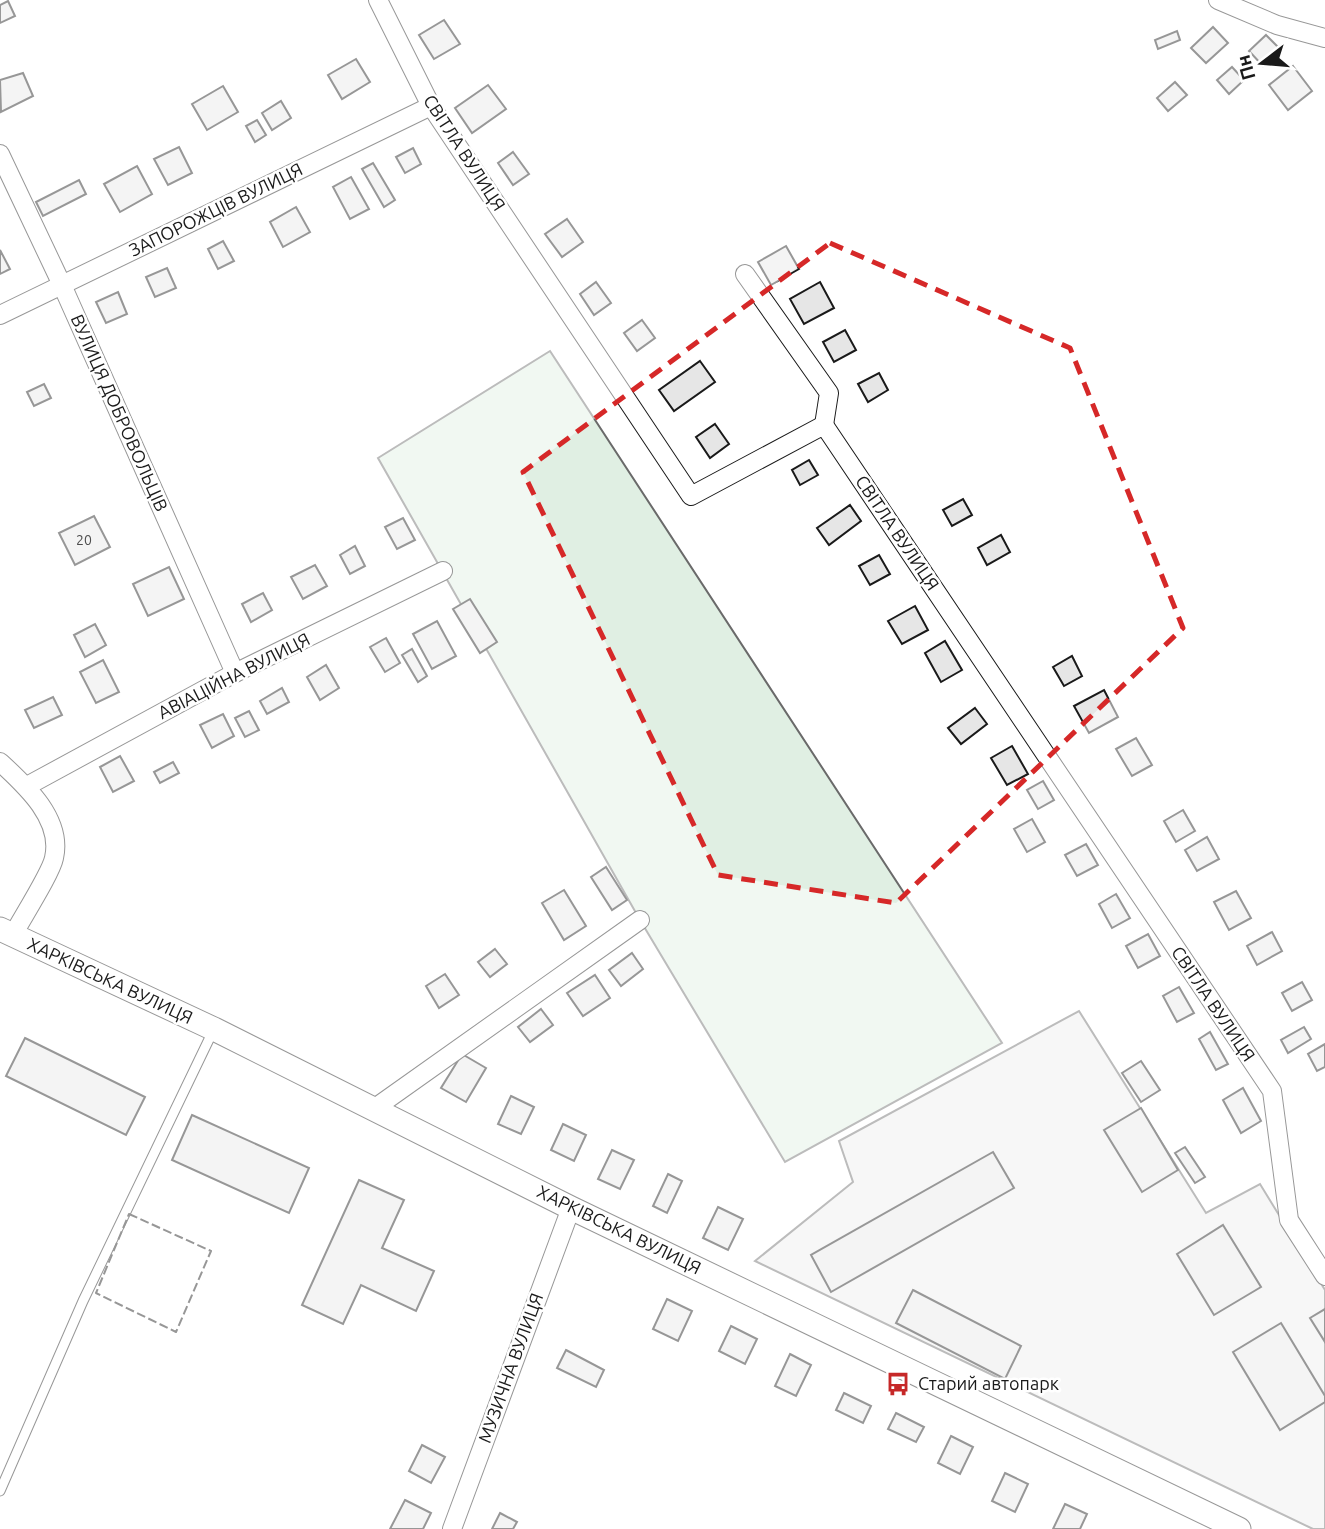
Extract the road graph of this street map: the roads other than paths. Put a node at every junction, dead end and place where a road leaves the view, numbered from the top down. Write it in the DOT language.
graph roads {
  1 [pos="379,0"];
  2 [pos="1218,0"];
  3 [pos="1325,38"];
  4 [pos="431,106"];
  5 [pos="0,154"];
  6 [pos="745,274"];
  7 [pos="62,285"];
  8 [pos="0,315"];
  9 [pos="824,425"];
  10 [pos="443,571"];
  11 [pos="235,673"];
  12 [pos="0,762"];
  13 [pos="27,786"];
  14 [pos="640,920"];
  15 [pos="6,932"];
  16 [pos="214,1029"];
  17 [pos="375,1108"];
  18 [pos="571,1208"];
  19 [pos="1325,1276"];
  20 [pos="0,1491"];
  21 [pos="452,1529"];
  22 [pos="1239,1529"];
  1 -- 4 [label="street, СВІТЛА ВУЛИЦЯ"];
  2 -- 3 [label="street"];
  4 -- 7 [label="street, ЗАПОРОЖЦІВ ВУЛИЦЯ"];
  4 -- 9 [label="street, СВІТЛА ВУЛИЦЯ"];
  5 -- 7 [label="street, ВУЛИЦЯ ДОБРОВОЛЬЦІВ"];
  6 -- 9 [label="street"];
  7 -- 8 [label="street, ЗАПОРОЖЦІВ ВУЛИЦЯ"];
  7 -- 11 [label="street, ВУЛИЦЯ ДОБРОВОЛЬЦІВ"];
  9 -- 19 [label="street, СВІТЛА ВУЛИЦЯ"];
  10 -- 11 [label="street, АВІАЦІЙНА ВУЛИЦЯ"];
  11 -- 13 [label="street, АВІАЦІЙНА ВУЛИЦЯ"];
  12 -- 13 [label="street"];
  13 -- 15 [label="street"];
  14 -- 17 [label="street"];
  15 -- 16 [label="street, ХАРКІВСЬКА ВУЛИЦЯ"];
  16 -- 17 [label="street, ХАРКІВСЬКА ВУЛИЦЯ"];
  16 -- 20 [label="lane"];
  17 -- 18 [label="street, ХАРКІВСЬКА ВУЛИЦЯ"];
  18 -- 21 [label="street, МУЗИЧНА ВУЛИЦЯ"];
  18 -- 22 [label="street, ХАРКІВСЬКА ВУЛИЦЯ"];
}
